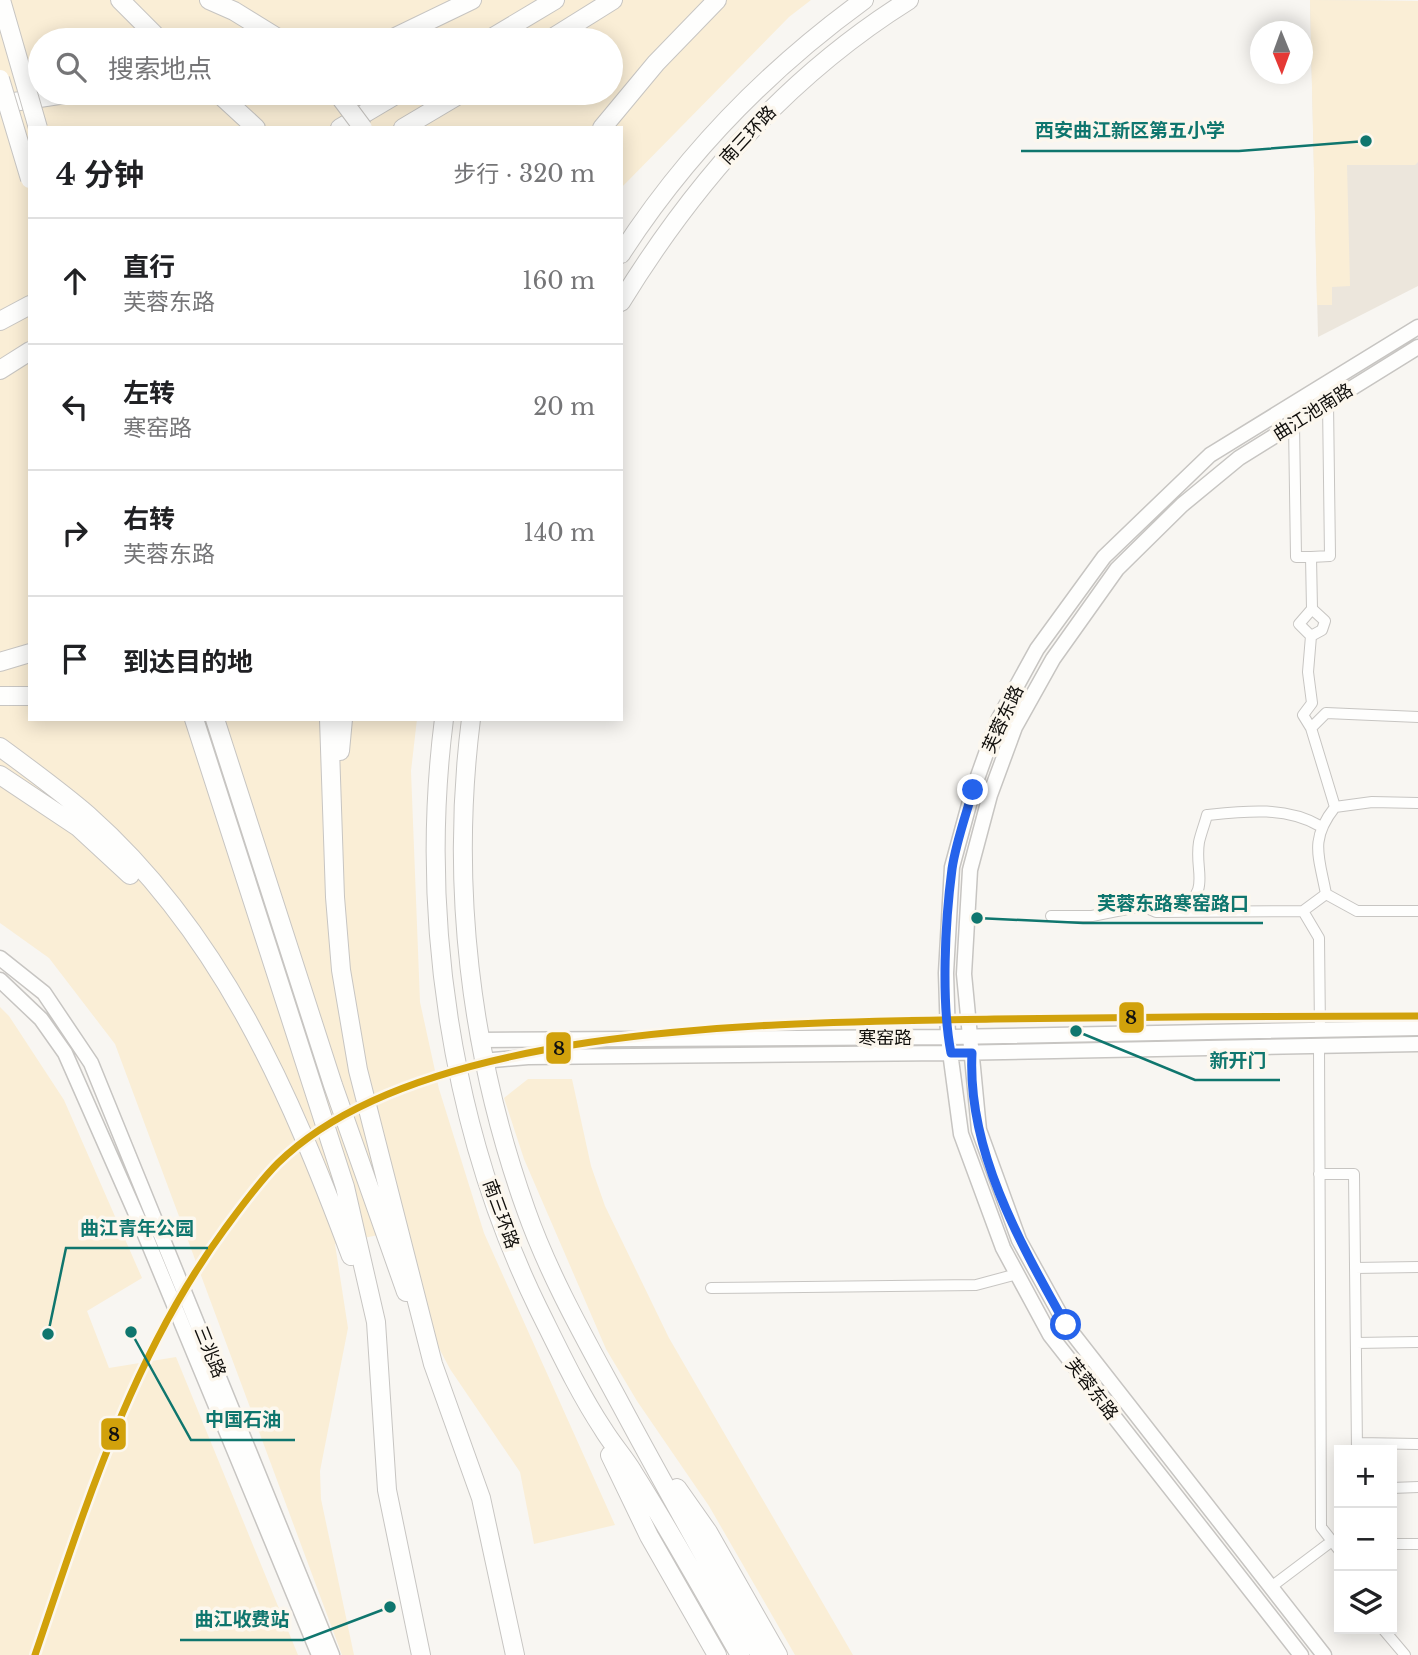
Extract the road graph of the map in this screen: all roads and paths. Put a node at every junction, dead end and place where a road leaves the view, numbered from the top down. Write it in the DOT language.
graph roads {
  1 [pos="1,0"];
  2 [pos="120,0"];
  3 [pos="209,0"];
  4 [pos="472,0"];
  5 [pos="555,0"];
  6 [pos="613,0"];
  7 [pos="717,0"];
  8 [pos="864,0"];
  9 [pos="909,0"];
  10 [pos="148,28"];
  11 [pos="261,28"];
  12 [pos="414,28"];
  13 [pos="508,28"];
  14 [pos="568,28"];
  15 [pos="0,79"];
  16 [pos="28,93"];
  17 [pos="28,100"];
  18 [pos="623,103"];
  19 [pos="0,104"];
  20 [pos="31,105"];
  21 [pos="231,105"];
  22 [pos="346,105"];
  23 [pos="379,105"];
  24 [pos="442,105"];
  25 [pos="621,105"];
  26 [pos="37,126"];
  27 [pos="254,126"];
  28 [pos="343,126"];
  29 [pos="362,126"];
  30 [pos="406,126"];
  31 [pos="604,126"];
  32 [pos="28,172"];
  33 [pos="623,251"];
  34 [pos="623,299"];
  35 [pos="28,306"];
  36 [pos="0,321"];
  37 [pos="1418,327"];
  38 [pos="28,342"];
  39 [pos="1418,347"];
  40 [pos="28,352"];
  41 [pos="0,356"];
  42 [pos="0,370"];
  43 [pos="1328,402"];
  44 [pos="1294,424"];
  45 [pos="1210,455"];
  46 [pos="1210,480"];
  47 [pos="1311,557"];
  48 [pos="1312,609"];
  49 [pos="1311,636"];
  50 [pos="28,654"];
  51 [pos="0,662"];
  52 [pos="0,696"];
  53 [pos="28,696"];
  54 [pos="1312,703"];
  55 [pos="1326,713"];
  56 [pos="1418,717"];
  57 [pos="195,721"];
  58 [pos="216,721"];
  59 [pos="329,721"];
  60 [pos="343,721"];
  61 [pos="444,721"];
  62 [pos="471,721"];
  63 [pos="1311,728"];
  64 [pos="0,747"];
  65 [pos="0,775"];
  66 [pos="1418,803"];
  67 [pos="1335,807"];
  68 [pos="333,821"];
  69 [pos="1320,826"];
  70 [pos="1326,894"];
  71 [pos="1179,911"];
  72 [pos="1303,911"];
  73 [pos="1418,911"];
  74 [pos="1051,916"];
  75 [pos="0,958"];
  76 [pos="0,980"];
  77 [pos="228,986"];
  78 [pos="1418,1028"];
  79 [pos="1320,1030"];
  80 [pos="948,1037"];
  81 [pos="970,1037"];
  82 [pos="478,1040"];
  83 [pos="1418,1044"];
  84 [pos="1319,1046"];
  85 [pos="951,1053"];
  86 [pos="972,1053"];
  87 [pos="482,1062"];
  88 [pos="1320,1174"];
  89 [pos="1418,1267"];
  90 [pos="1355,1268"];
  91 [pos="1017,1274"];
  92 [pos="711,1288"];
  93 [pos="376,1322"];
  94 [pos="1418,1342"];
  95 [pos="1356,1343"];
  96 [pos="433,1364"];
  97 [pos="628,1419"];
  98 [pos="602,1428"];
  99 [pos="1418,1444"];
  100 [pos="1357,1445"];
  101 [pos="1397,1445"];
  102 [pos="1418,1487"];
  103 [pos="1397,1488"];
  104 [pos="1332,1541"];
  105 [pos="1334,1544"];
  106 [pos="1397,1544"];
  107 [pos="1418,1544"];
  108 [pos="1271,1587"];
  109 [pos="1387,1634"];
  110 [pos="319,1655"];
  111 [pos="332,1655"];
  112 [pos="421,1655"];
  113 [pos="515,1655"];
  114 [pos="717,1655"];
  115 [pos="740,1655"];
  116 [pos="760,1655"];
  117 [pos="778,1655"];
  118 [pos="1301,1655"];
  119 [pos="1324,1655"];
  120 [pos="1405,1655"];
  1 -- 16 [label="highway, bridge"];
  2 -- 10 [label="highway"];
  3 -- 11 [label="highway"];
  4 -- 12 [label="highway"];
  5 -- 13 [label="highway"];
  6 -- 14 [label="highway"];
  7 -- 18 [label="highway"];
  8 -- 33 [label="highway, 南三环路"];
  9 -- 34 [label="highway, 南三环路"];
  15 -- 32 [label="highway, bridge"];
  17 -- 19 [label="highway"];
  20 -- 26 [label="highway, bridge"];
  21 -- 27 [label="highway"];
  22 -- 29 [label="highway, bridge"];
  23 -- 28 [label="highway"];
  24 -- 30 [label="highway"];
  25 -- 31 [label="highway"];
  35 -- 36 [label="highway"];
  37 -- 45 [label="street, 曲江池南路"];
  38 -- 41 [label="highway"];
  39 -- 43 [label="street, 曲江池南路"];
  40 -- 42 [label="highway"];
  43 -- 44 [label="street, 曲江池南路"];
  43 -- 47 [label="street"];
  44 -- 46 [label="street, 曲江池南路"];
  44 -- 47 [label="street"];
  45 -- 80 [label="street, 芙蓉东路"];
  46 -- 81 [label="street, 芙蓉东路"];
  47 -- 48 [label="street"];
  48 -- 49 [label="street"];
  48 -- 49 [label="street"];
  49 -- 54 [label="street"];
  50 -- 51 [label="highway"];
  52 -- 53 [label="highway"];
  54 -- 55 [label="street"];
  54 -- 63 [label="street"];
  55 -- 56 [label="street"];
  55 -- 63 [label="street"];
  57 -- 93 [label="highway"];
  58 -- 96 [label="highway"];
  59 -- 68 [label="highway"];
  60 -- 68 [label="highway"];
  61 -- 98 [label="highway, 南三环路"];
  62 -- 82 [label="highway, 南三环路"];
  63 -- 67 [label="street"];
  64 -- 77 [label="highway"];
  65 -- 77 [label="highway"];
  66 -- 67 [label="street"];
  67 -- 69 [label="street"];
  68 -- 96 [label="highway"];
  69 -- 70 [label="street"];
  69 -- 71 [label="street"];
  70 -- 72 [label="street"];
  70 -- 73 [label="street"];
  71 -- 72 [label="street"];
  71 -- 74 [label="street"];
  72 -- 79 [label="street"];
  75 -- 111 [label="street, 三兆路"];
  76 -- 110 [label="street, 三兆路"];
  77 -- 93 [label="highway"];
  78 -- 79 [label="street, 寒窑路"];
  79 -- 81 [label="street, 寒窑路"];
  80 -- 81 [label="street, 寒窑路"];
  80 -- 82 [label="street, 寒窑路"];
  80 -- 85 [label="street, 芙蓉东路"];
  81 -- 86 [label="street, 芙蓉东路"];
  82 -- 87 [label="highway, 南三环路"];
  83 -- 84 [label="street, 寒窑路"];
  84 -- 86 [label="street, 寒窑路"];
  84 -- 88 [label="street"];
  85 -- 86 [label="street, 寒窑路"];
  85 -- 87 [label="street, 寒窑路"];
  85 -- 91 [label="street, 芙蓉东路"];
  86 -- 108 [label="street, 芙蓉东路"];
  87 -- 97 [label="highway, 南三环路"];
  88 -- 90 [label="street"];
  88 -- 104 [label="street"];
  89 -- 90 [label="street"];
  90 -- 95 [label="street"];
  91 -- 92 [label="street"];
  91 -- 118 [label="street, 芙蓉东路"];
  93 -- 112 [label="highway"];
  94 -- 95 [label="street"];
  95 -- 100 [label="street"];
  96 -- 113 [label="highway"];
  97 -- 116 [label="highway, 南三环路"];
  97 -- 117 [label="highway"];
  98 -- 114 [label="highway"];
  98 -- 115 [label="highway, 南三环路"];
  99 -- 101 [label="street"];
  102 -- 103 [label="street"];
  104 -- 105 [label="street"];
  104 -- 108 [label="street"];
  106 -- 107 [label="street"];
  108 -- 119 [label="street, 芙蓉东路"];
  109 -- 120 [label="street"];
}
